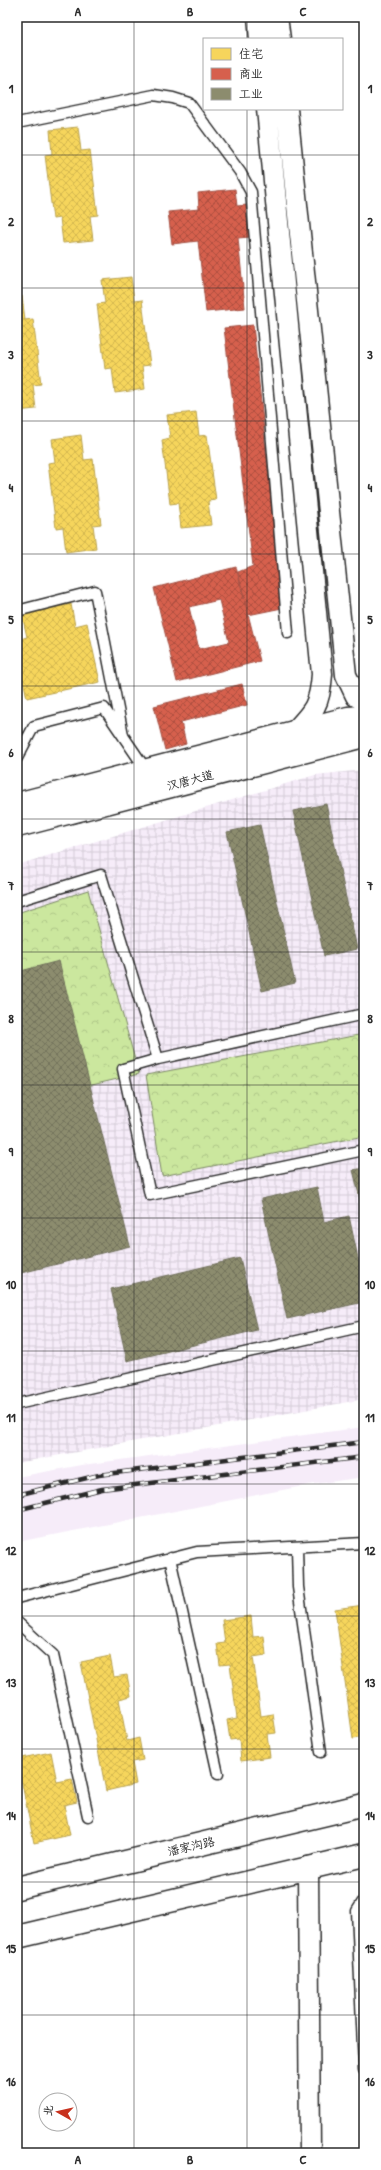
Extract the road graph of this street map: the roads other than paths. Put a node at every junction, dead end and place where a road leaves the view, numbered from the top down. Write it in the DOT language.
graph roads {
  1 [pos="258,17"];
  2 [pos="277,17"];
  3 [pos="260,38"];
  4 [pos="280,38"];
  5 [pos="267,110"];
  6 [pos="287,110"];
  7 [pos="17,123"];
  8 [pos="17,611"];
  9 [pos="288,633"];
  10 [pos="364,701"];
  11 [pos="364,717"];
  12 [pos="293,732"];
  13 [pos="17,733"];
  14 [pos="123,735"];
  15 [pos="364,736"];
  16 [pos="19,754"];
  17 [pos="147,771"];
  18 [pos="18,801"];
  19 [pos="17,826"];
  20 [pos="17,901"];
  21 [pos="364,1014"];
  22 [pos="158,1059"];
  23 [pos="364,1150"];
  24 [pos="364,1326"];
  25 [pos="17,1404"];
  26 [pos="364,1543"];
  27 [pos="297,1547"];
  28 [pos="170,1558"];
  29 [pos="17,1598"];
  30 [pos="17,1622"];
  31 [pos="321,1752"];
  32 [pos="218,1774"];
  33 [pos="364,1805"];
  34 [pos="88,1816"];
  35 [pos="364,1855"];
  36 [pos="308,1867"];
  37 [pos="17,1888"];
  38 [pos="364,1900"];
  39 [pos="17,1937"];
  40 [pos="364,2070"];
  41 [pos="310,2153"];
  1 -- 3 [label="street"];
  2 -- 4 [label="street"];
  5 -- 12 [label="street"];
  6 -- 10 [label="street"];
  7 -- 9 [label="lane"];
  8 -- 14 [label="lane"];
  11 -- 12 [label="main road, 汉唐大道"];
  12 -- 17 [label="main road, 汉唐大道"];
  13 -- 16 [label="lane"];
  14 -- 16 [label="lane"];
  14 -- 17 [label="lane"];
  15 -- 19 [label="main road, 汉唐大道"];
  17 -- 18 [label="main road, 汉唐大道"];
  20 -- 22 [label="lane"];
  21 -- 22 [label="lane"];
  22 -- 23 [label="lane"];
  24 -- 25 [label="lane"];
  26 -- 27 [label="lane"];
  27 -- 28 [label="lane"];
  27 -- 31 [label="lane"];
  28 -- 29 [label="lane"];
  28 -- 32 [label="lane"];
  30 -- 34 [label="lane"];
  33 -- 37 [label="main road, 潘家沟路"];
  35 -- 36 [label="main road"];
  36 -- 39 [label="main road"];
  36 -- 41 [label="street"];
  38 -- 40 [label="lane"];
}
